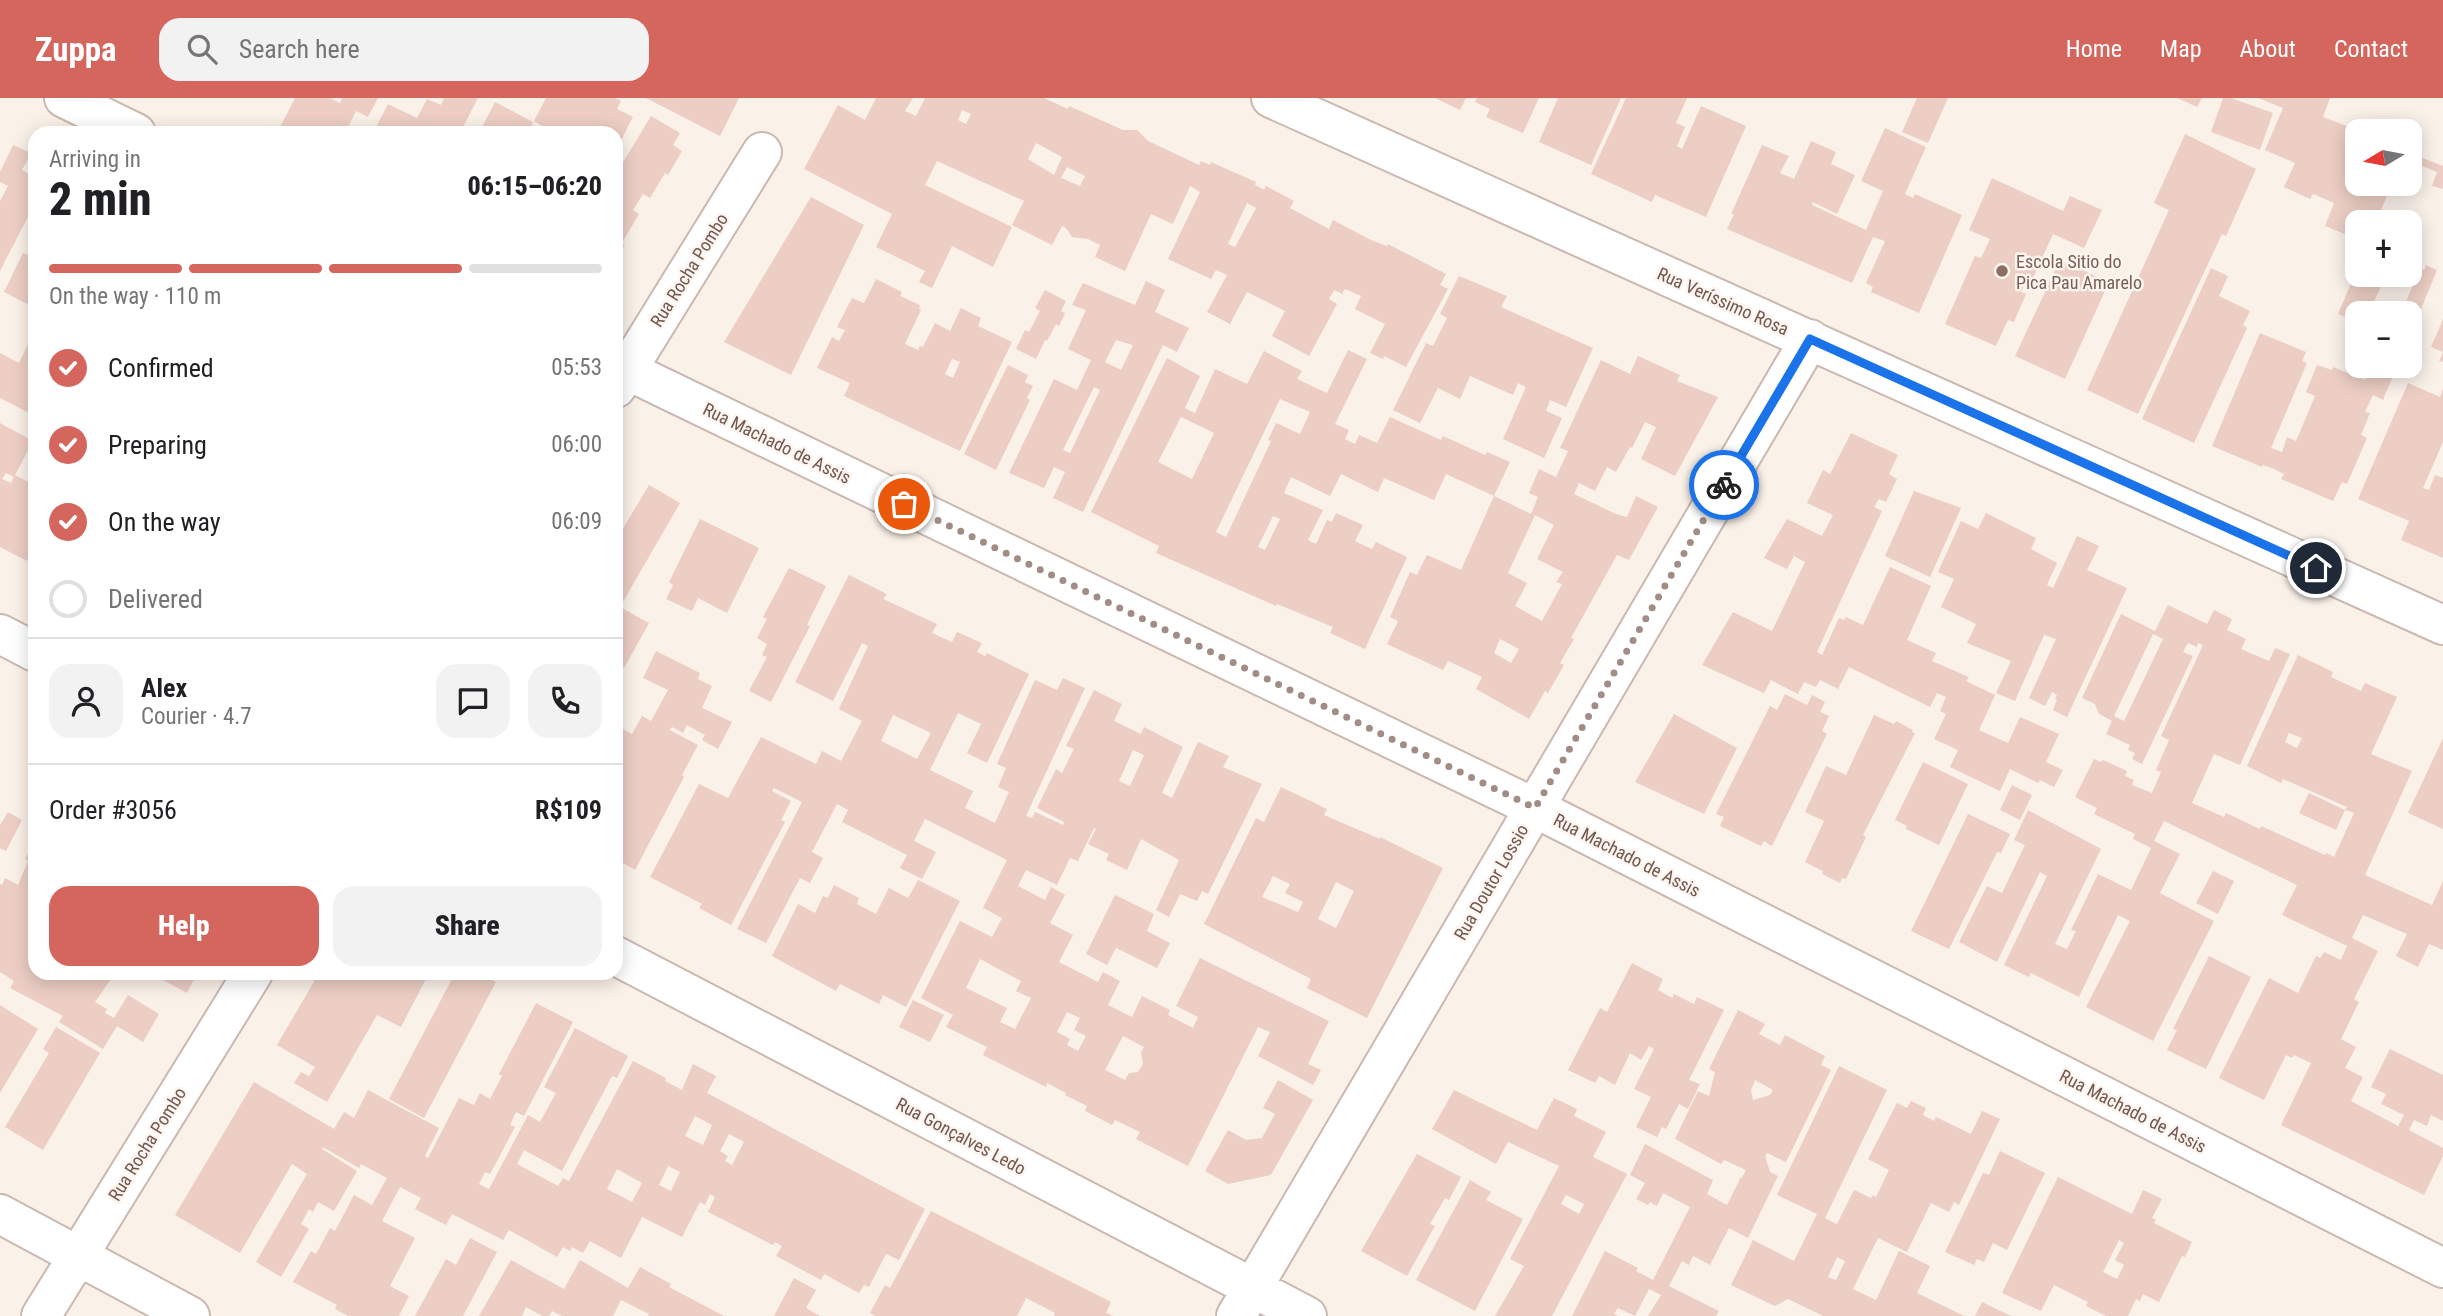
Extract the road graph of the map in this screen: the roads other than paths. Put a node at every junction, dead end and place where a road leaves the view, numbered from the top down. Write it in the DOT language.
graph roads {
  1 [pos="64,98"];
  2 [pos="1271,98"];
  3 [pos="122,126"];
  4 [pos="762,152"];
  5 [pos="1810,339"];
  6 [pos="623,369"];
  7 [pos="623,375"];
  8 [pos="2443,625"];
  9 [pos="0,634"];
  10 [pos="28,648"];
  11 [pos="1535,808"];
  12 [pos="623,960"];
  13 [pos="249,980"];
  14 [pos="0,1214"];
  15 [pos="78,1256"];
  16 [pos="2443,1268"];
  17 [pos="1245,1302"];
  18 [pos="41,1316"];
  19 [pos="190,1316"];
  20 [pos="1307,1316"];
  1 -- 3 [label="street"];
  2 -- 5 [label="street, Rua Veríssimo Rosa"];
  4 -- 6 [label="street, Rua Rocha Pombo"];
  5 -- 8 [label="street, Rua Veríssimo Rosa"];
  5 -- 11 [label="street, Rua Doutor Lossio"];
  7 -- 11 [label="street, Rua Machado de Assis"];
  9 -- 10 [label="street"];
  11 -- 16 [label="street, Rua Machado de Assis"];
  11 -- 17 [label="street, Rua Doutor Lossio"];
  12 -- 17 [label="street, Rua Gonçalves Ledo"];
  13 -- 15 [label="street, Rua Rocha Pombo"];
  14 -- 15 [label="street"];
  15 -- 18 [label="street, Rua Rocha Pombo"];
  15 -- 19 [label="street"];
  17 -- 20 [label="street, Rua Gonçalves Ledo"];
}
